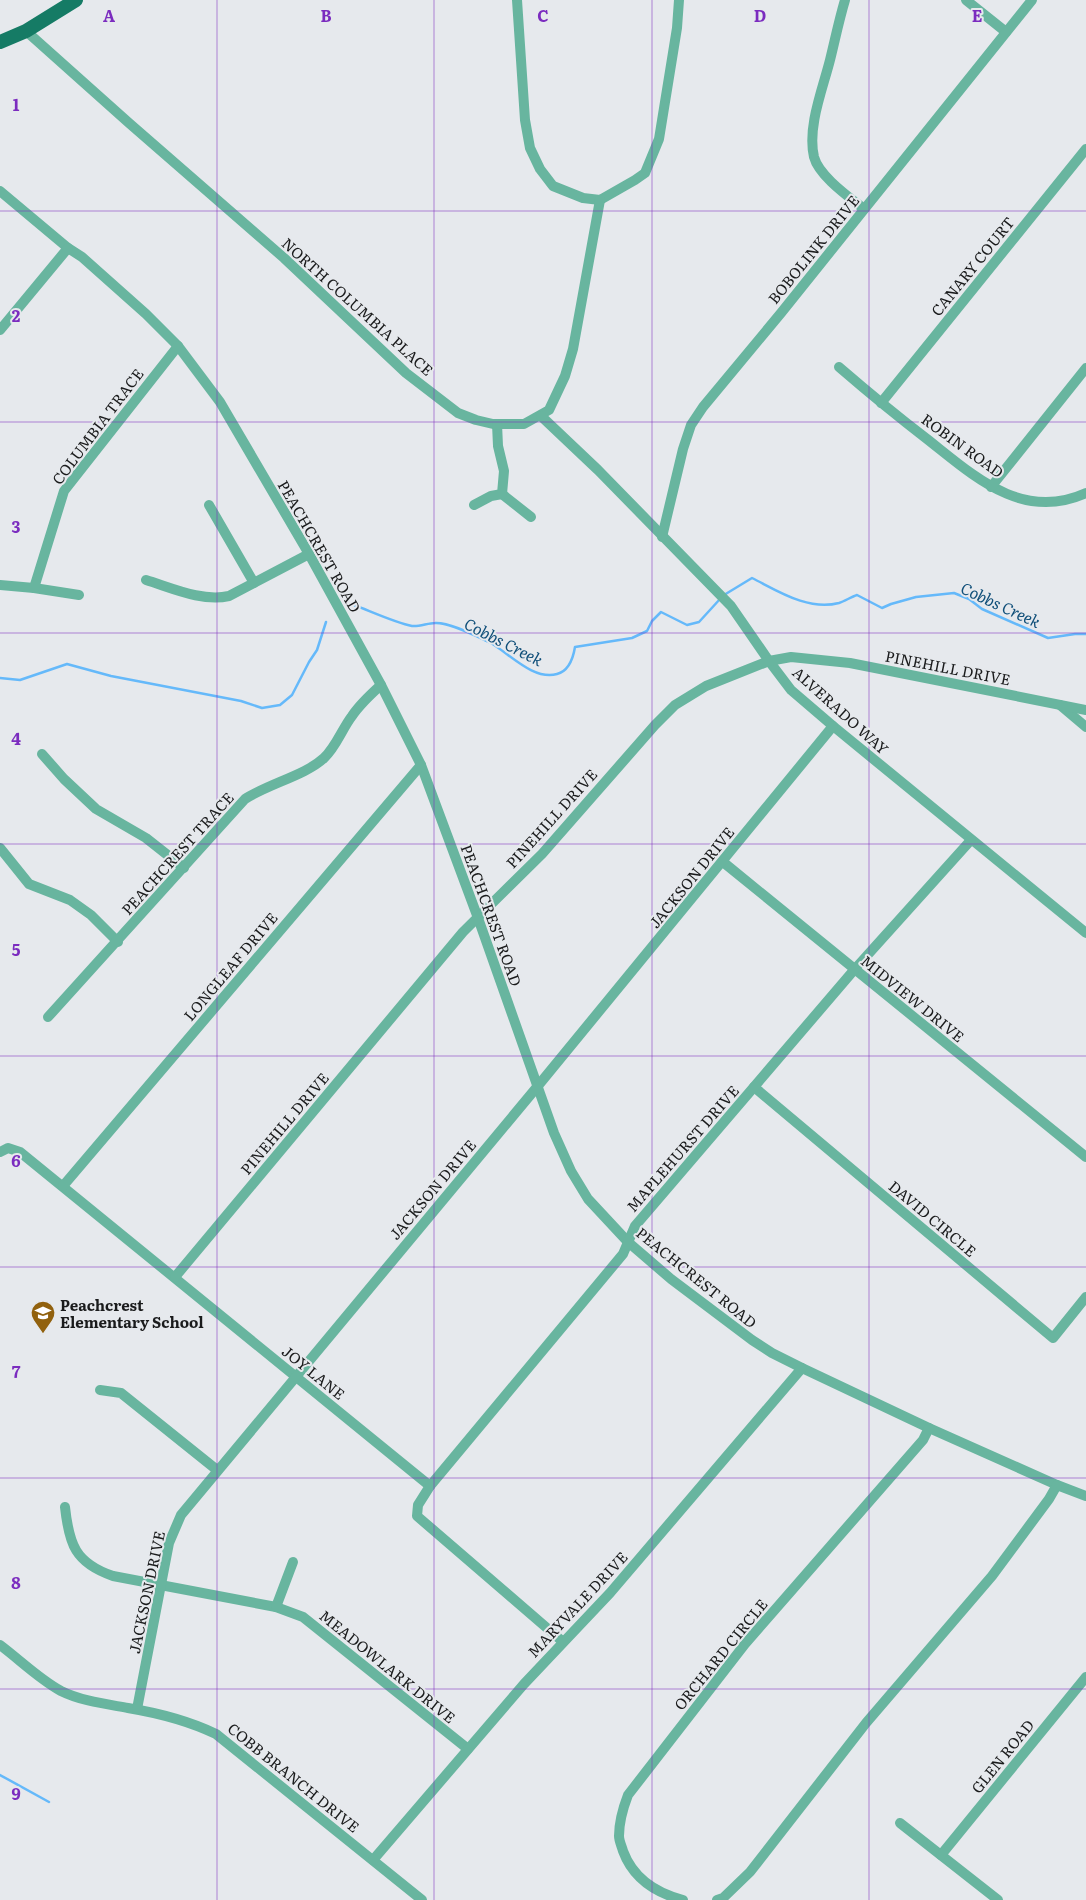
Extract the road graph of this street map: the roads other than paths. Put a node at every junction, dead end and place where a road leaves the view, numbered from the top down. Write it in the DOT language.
graph roads {
  1 [pos="76,0"];
  2 [pos="517,0"];
  3 [pos="679,0"];
  4 [pos="845,0"];
  5 [pos="966,0"];
  6 [pos="1032,0"];
  7 [pos="26,32"];
  8 [pos="1006,32"];
  9 [pos="0,42"];
  10 [pos="1086,149"];
  11 [pos="0,191"];
  12 [pos="600,200"];
  13 [pos="864,209"];
  14 [pos="68,248"];
  15 [pos="0,330"];
  16 [pos="178,346"];
  17 [pos="839,367"];
  18 [pos="1086,368"];
  19 [pos="881,403"];
  20 [pos="542,416"];
  21 [pos="497,424"];
  22 [pos="990,487"];
  23 [pos="1086,493"];
  24 [pos="502,494"];
  25 [pos="209,505"];
  26 [pos="474,505"];
  27 [pos="531,517"];
  28 [pos="662,538"];
  29 [pos="309,554"];
  30 [pos="146,580"];
  31 [pos="254,583"];
  32 [pos="0,585"];
  33 [pos="34,588"];
  34 [pos="79,595"];
  35 [pos="769,661"];
  36 [pos="381,685"];
  37 [pos="1059,704"];
  38 [pos="1086,710"];
  39 [pos="833,726"];
  40 [pos="1086,727"];
  41 [pos="42,754"];
  42 [pos="421,764"];
  43 [pos="971,840"];
  44 [pos="0,848"];
  45 [pos="722,862"];
  46 [pos="184,868"];
  47 [pos="478,918"];
  48 [pos="1086,933"];
  49 [pos="118,942"];
  50 [pos="854,970"];
  51 [pos="48,1017"];
  52 [pos="537,1087"];
  53 [pos="754,1087"];
  54 [pos="0,1152"];
  55 [pos="1086,1157"];
  56 [pos="63,1186"];
  57 [pos="628,1242"];
  58 [pos="175,1277"];
  59 [pos="1086,1297"];
  60 [pos="802,1368"];
  61 [pos="295,1377"];
  62 [pos="100,1390"];
  63 [pos="929,1428"];
  64 [pos="217,1470"];
  65 [pos="1057,1485"];
  66 [pos="430,1486"];
  67 [pos="1086,1496"];
  68 [pos="65,1507"];
  69 [pos="293,1562"];
  70 [pos="161,1585"];
  71 [pos="276,1607"];
  72 [pos="562,1641"];
  73 [pos="0,1644"];
  74 [pos="1086,1677"];
  75 [pos="137,1709"];
  76 [pos="468,1749"];
  77 [pos="900,1823"];
  78 [pos="941,1854"];
  79 [pos="373,1860"];
  80 [pos="422,1900"];
  81 [pos="683,1900"];
  82 [pos="717,1900"];
  83 [pos="998,1900"];
  1 -- 7 [label="main road"];
  2 -- 12 [label="street"];
  3 -- 12 [label="street"];
  4 -- 13 [label="street"];
  5 -- 8 [label="street"];
  6 -- 8 [label="street, BOBOLINK DRIVE"];
  7 -- 9 [label="main road"];
  7 -- 21 [label="street, NORTH COLUMBIA PLACE"];
  8 -- 13 [label="street, BOBOLINK DRIVE"];
  10 -- 19 [label="street, CANARY COURT"];
  11 -- 14 [label="street, PEACHCREST ROAD"];
  12 -- 20 [label="street"];
  13 -- 28 [label="street, BOBOLINK DRIVE"];
  14 -- 15 [label="street"];
  14 -- 16 [label="street, PEACHCREST ROAD"];
  16 -- 29 [label="street, PEACHCREST ROAD"];
  16 -- 33 [label="street, COLUMBIA TRACE"];
  17 -- 19 [label="street, ROBIN ROAD"];
  18 -- 22 [label="street"];
  19 -- 22 [label="street, ROBIN ROAD"];
  20 -- 21 [label="street, NORTH COLUMBIA PLACE"];
  20 -- 28 [label="street, ALVERADO WAY"];
  21 -- 24 [label="street"];
  22 -- 23 [label="street, ROBIN ROAD"];
  24 -- 26 [label="street"];
  24 -- 27 [label="street"];
  25 -- 31 [label="street"];
  28 -- 35 [label="street, ALVERADO WAY"];
  29 -- 31 [label="street"];
  29 -- 36 [label="street, PEACHCREST ROAD"];
  30 -- 31 [label="street"];
  32 -- 33 [label="street"];
  33 -- 34 [label="street"];
  35 -- 37 [label="street, PINEHILL DRIVE"];
  35 -- 39 [label="street, ALVERADO WAY"];
  35 -- 47 [label="street, PINEHILL DRIVE"];
  36 -- 42 [label="street, PEACHCREST ROAD"];
  36 -- 46 [label="street, PEACHCREST TRACE"];
  37 -- 38 [label="street, PINEHILL DRIVE"];
  37 -- 40 [label="street"];
  39 -- 43 [label="street, ALVERADO WAY"];
  39 -- 45 [label="street, JACKSON DRIVE"];
  41 -- 46 [label="street"];
  42 -- 47 [label="street, PEACHCREST ROAD"];
  42 -- 56 [label="street, LONGLEAF DRIVE"];
  43 -- 48 [label="street, ALVERADO WAY"];
  43 -- 50 [label="street, MAPLEHURST DRIVE"];
  44 -- 49 [label="street"];
  45 -- 50 [label="street, MIDVIEW DRIVE"];
  45 -- 52 [label="street, JACKSON DRIVE"];
  46 -- 49 [label="street, PEACHCREST TRACE"];
  47 -- 52 [label="street, PEACHCREST ROAD"];
  47 -- 58 [label="street, PINEHILL DRIVE"];
  49 -- 51 [label="street, PEACHCREST TRACE"];
  50 -- 53 [label="street, MAPLEHURST DRIVE"];
  50 -- 55 [label="street, MIDVIEW DRIVE"];
  52 -- 57 [label="street, PEACHCREST ROAD"];
  52 -- 61 [label="street, JACKSON DRIVE"];
  53 -- 57 [label="street, MAPLEHURST DRIVE"];
  53 -- 59 [label="street, DAVID CIRCLE"];
  54 -- 56 [label="street, JOY LANE"];
  56 -- 58 [label="street, JOY LANE"];
  57 -- 60 [label="street, PEACHCREST ROAD"];
  57 -- 66 [label="street, MAPLEHURST DRIVE"];
  58 -- 61 [label="street, JOY LANE"];
  60 -- 63 [label="street, PEACHCREST ROAD"];
  60 -- 72 [label="street, MARYVALE DRIVE"];
  61 -- 64 [label="street, JACKSON DRIVE"];
  61 -- 66 [label="street, JOY LANE"];
  62 -- 64 [label="street"];
  63 -- 65 [label="street, PEACHCREST ROAD"];
  63 -- 81 [label="street, ORCHARD CIRCLE"];
  64 -- 70 [label="street, JACKSON DRIVE"];
  65 -- 67 [label="street, PEACHCREST ROAD"];
  65 -- 82 [label="street"];
  66 -- 72 [label="street"];
  68 -- 70 [label="street, MEADOWLARK DRIVE"];
  69 -- 71 [label="street"];
  70 -- 71 [label="street, MEADOWLARK DRIVE"];
  70 -- 75 [label="street, JACKSON DRIVE"];
  71 -- 76 [label="street, MEADOWLARK DRIVE"];
  72 -- 76 [label="street, MARYVALE DRIVE"];
  73 -- 75 [label="street, COBB BRANCH DRIVE"];
  74 -- 78 [label="street, GLEN ROAD"];
  75 -- 79 [label="street, COBB BRANCH DRIVE"];
  76 -- 79 [label="street, MARYVALE DRIVE"];
  77 -- 78 [label="street"];
  78 -- 83 [label="street"];
  79 -- 80 [label="street, COBB BRANCH DRIVE"];
}
